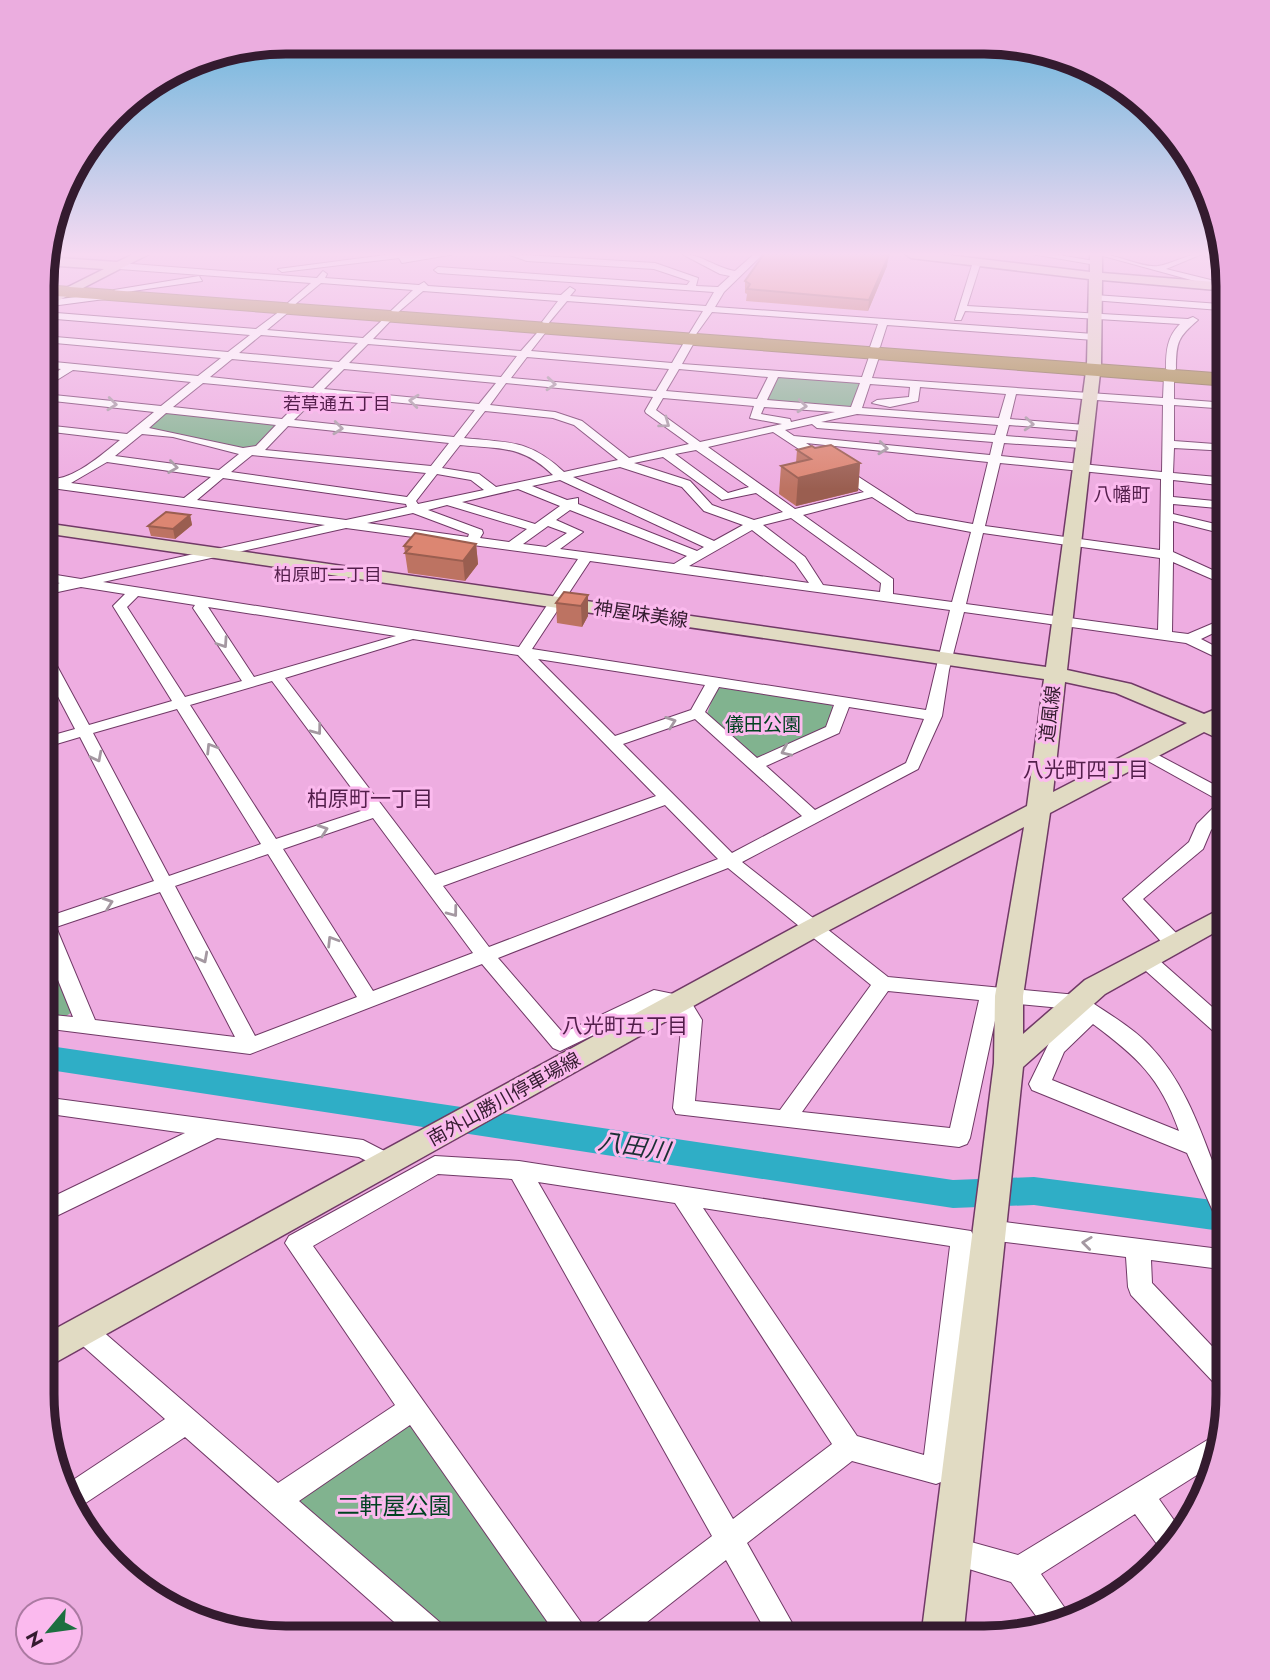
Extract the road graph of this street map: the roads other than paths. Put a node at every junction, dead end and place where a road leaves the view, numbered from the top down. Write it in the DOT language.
graph roads {
  1 [pos="120,332"];
  2 [pos="251,332"];
  3 [pos="375,332"];
  4 [pos="540,332"];
  5 [pos="636,332"];
  6 [pos="695,332"];
  7 [pos="880,332"];
  8 [pos="1095,332"];
  9 [pos="1176,332"];
  10 [pos="258,333"];
  11 [pos="693,337"];
  12 [pos="54,340"];
  13 [pos="367,341"];
  14 [pos="103,344"];
  15 [pos="875,351"];
  16 [pos="92,352"];
  17 [pos="524,354"];
  18 [pos="229,356"];
  19 [pos="82,359"];
  20 [pos="54,365"];
  21 [pos="343,366"];
  22 [pos="676,366"];
  23 [pos="71,367"];
  24 [pos="1093,368"];
  25 [pos="1170,373"];
  26 [pos="1216,373"];
  27 [pos="774,374"];
  28 [pos="54,378"];
  29 [pos="201,379"];
  30 [pos="1216,379"];
  31 [pos="503,380"];
  32 [pos="866,381"];
  33 [pos="915,384"];
  34 [pos="1012,390"];
  35 [pos="316,391"];
  36 [pos="658,393"];
  37 [pos="1090,396"];
  38 [pos="54,398"];
  39 [pos="1171,402"];
  40 [pos="760,403"];
  41 [pos="1216,405"];
  42 [pos="858,406"];
  43 [pos="482,408"];
  44 [pos="163,409"];
  45 [pos="285,422"];
  46 [pos="1004,422"];
  47 [pos="797,423"];
  48 [pos="774,428"];
  49 [pos="54,430"];
  50 [pos="140,430"];
  51 [pos="59,431"];
  52 [pos="54,435"];
  53 [pos="129,438"];
  54 [pos="791,439"];
  55 [pos="998,439"];
  56 [pos="456,440"];
  57 [pos="1170,444"];
  58 [pos="697,446"];
  59 [pos="1083,446"];
  60 [pos="1216,447"];
  61 [pos="254,451"];
  62 [pos="665,453"];
  63 [pos="106,458"];
  64 [pos="994,458"];
  65 [pos="623,462"];
  66 [pos="434,470"];
  67 [pos="221,474"];
  68 [pos="561,475"];
  69 [pos="696,475"];
  70 [pos="1169,476"];
  71 [pos="674,480"];
  72 [pos="1216,481"];
  73 [pos="54,484"];
  74 [pos="60,485"];
  75 [pos="518,485"];
  76 [pos="54,488"];
  77 [pos="757,489"];
  78 [pos="590,490"];
  79 [pos="494,491"];
  80 [pos="873,493"];
  81 [pos="471,496"];
  82 [pos="1169,500"];
  83 [pos="187,502"];
  84 [pos="447,502"];
  85 [pos="413,505"];
  86 [pos="1216,505"];
  87 [pos="567,506"];
  88 [pos="793,514"];
  89 [pos="1168,516"];
  90 [pos="544,523"];
  91 [pos="349,524"];
  92 [pos="753,524"];
  93 [pos="1216,528"];
  94 [pos="54,529"];
  95 [pos="977,529"];
  96 [pos="471,541"];
  97 [pos="1071,542"];
  98 [pos="512,546"];
  99 [pos="713,547"];
  100 [pos="549,551"];
  101 [pos="218,553"];
  102 [pos="1168,555"];
  103 [pos="587,556"];
  104 [pos="698,556"];
  105 [pos="677,568"];
  106 [pos="1216,576"];
  107 [pos="54,578"];
  108 [pos="82,582"];
  109 [pos="54,589"];
  110 [pos="818,589"];
  111 [pos="134,592"];
  112 [pos="886,597"];
  113 [pos="557,602"];
  114 [pos="204,603"];
  115 [pos="959,607"];
  116 [pos="1061,622"];
  117 [pos="1216,627"];
  118 [pos="1165,635"];
  119 [pos="413,636"];
  120 [pos="1191,639"];
  121 [pos="523,652"];
  122 [pos="1216,652"];
  123 [pos="944,658"];
  124 [pos="54,674"];
  125 [pos="1055,674"];
  126 [pos="276,676"];
  127 [pos="714,682"];
  128 [pos="250,683"];
  129 [pos="182,702"];
  130 [pos="844,702"];
  131 [pos="696,713"];
  132 [pos="934,716"];
  133 [pos="1216,716"];
  134 [pos="1204,722"];
  135 [pos="1216,729"];
  136 [pos="84,732"];
  137 [pos="54,740"];
  138 [pos="612,742"];
  139 [pos="1144,754"];
  140 [pos="756,764"];
  141 [pos="1216,794"];
  142 [pos="668,798"];
  143 [pos="1039,808"];
  144 [pos="377,811"];
  145 [pos="1216,814"];
  146 [pos="814,818"];
  147 [pos="273,846"];
  148 [pos="730,861"];
  149 [pos="432,883"];
  150 [pos="162,884"];
  151 [pos="54,920"];
  152 [pos="1215,920"];
  153 [pos="813,928"];
  154 [pos="1173,942"];
  155 [pos="54,947"];
  156 [pos="485,955"];
  157 [pos="1144,958"];
  158 [pos="883,984"];
  159 [pos="1000,995"];
  160 [pos="368,999"];
  161 [pos="681,1002"];
  162 [pos="1084,1007"];
  163 [pos="54,1022"];
  164 [pos="1215,1022"];
  165 [pos="87,1026"];
  166 [pos="250,1046"];
  167 [pos="1009,1063"];
  168 [pos="54,1107"];
  169 [pos="786,1118"];
  170 [pos="214,1129"];
  171 [pos="1193,1146"];
  172 [pos="388,1163"];
  173 [pos="519,1170"];
  174 [pos="1204,1170"];
  175 [pos="1215,1172"];
  176 [pos="681,1194"];
  177 [pos="1215,1194"];
  178 [pos="991,1202"];
  179 [pos="54,1207"];
  180 [pos="1138,1250"];
  181 [pos="1215,1259"];
  182 [pos="84,1331"];
  183 [pos="54,1347"];
  184 [pos="1215,1366"];
  185 [pos="413,1408"];
  186 [pos="187,1420"];
  187 [pos="849,1447"];
  188 [pos="1207,1454"];
  189 [pos="77,1493"];
  190 [pos="1140,1497"];
  191 [pos="277,1500"];
  192 [pos="1168,1535"];
  193 [pos="729,1540"];
  194 [pos="953,1552"];
  195 [pos="1020,1570"];
  196 [pos="1053,1615"];
  197 [pos="421,1626"];
  198 [pos="568,1626"];
  199 [pos="618,1626"];
  200 [pos="779,1626"];
  201 [pos="944,1626"];
  1 -- 14 [label="street"];
  2 -- 10 [label="street"];
  3 -- 13 [label="street"];
  4 -- 17 [label="street"];
  5 -- 11 [label="highway"];
  6 -- 11 [label="street"];
  7 -- 15 [label="street"];
  8 -- 24 [label="main road, 道風線"];
  9 -- 25 [label="street"];
  10 -- 13 [label="street"];
  10 -- 18 [label="street"];
  11 -- 15 [label="highway"];
  11 -- 22 [label="street"];
  12 -- 14 [label="street"];
  13 -- 17 [label="street"];
  13 -- 21 [label="street"];
  14 -- 16 [label="street"];
  14 -- 18 [label="street"];
  15 -- 24 [label="highway"];
  15 -- 32 [label="street"];
  17 -- 22 [label="street"];
  17 -- 31 [label="street"];
  18 -- 21 [label="street"];
  18 -- 29 [label="street"];
  19 -- 23 [label="street"];
  20 -- 23 [label="street"];
  21 -- 31 [label="street"];
  21 -- 35 [label="street"];
  22 -- 27 [label="street"];
  22 -- 36 [label="street"];
  23 -- 28 [label="street"];
  23 -- 29 [label="street"];
  24 -- 25 [label="highway"];
  24 -- 37 [label="main road, 道風線"];
  25 -- 26 [label="highway"];
  25 -- 30 [label="highway"];
  25 -- 39 [label="street"];
  27 -- 32 [label="street"];
  27 -- 40 [label="street"];
  29 -- 35 [label="street"];
  29 -- 44 [label="street"];
  31 -- 36 [label="street, one-way"];
  31 -- 43 [label="street"];
  32 -- 33 [label="street"];
  32 -- 42 [label="street"];
  33 -- 34 [label="street"];
  33 -- 42 [label="street"];
  34 -- 37 [label="street"];
  34 -- 46 [label="street"];
  43 -- 35 [label="street, one-way"];
  35 -- 45 [label="street"];
  36 -- 40 [label="street"];
  36 -- 58 [label="street, one-way"];
  37 -- 39 [label="street"];
  37 -- 59 [label="main road, 道風線"];
  38 -- 44 [label="street, one-way"];
  39 -- 41 [label="street"];
  39 -- 57 [label="street"];
  40 -- 42 [label="street, one-way"];
  40 -- 47 [label="street"];
  42 -- 46 [label="street"];
  42 -- 47 [label="street"];
  43 -- 56 [label="street"];
  43 -- 65 [label="street"];
  44 -- 45 [label="street"];
  44 -- 50 [label="street"];
  45 -- 56 [label="street, one-way"];
  45 -- 61 [label="street"];
  46 -- 55 [label="street"];
  46 -- 59 [label="street, one-way"];
  47 -- 48 [label="street"];
  47 -- 55 [label="street"];
  48 -- 54 [label="street"];
  48 -- 58 [label="street"];
  49 -- 51 [label="street"];
  50 -- 53 [label="street"];
  50 -- 61 [label="street"];
  51 -- 52 [label="street"];
  51 -- 53 [label="street"];
  53 -- 63 [label="street"];
  54 -- 64 [label="street, one-way"];
  54 -- 80 [label="street"];
  55 -- 59 [label="street"];
  55 -- 64 [label="street"];
  56 -- 66 [label="street"];
  56 -- 68 [label="street"];
  57 -- 60 [label="street"];
  57 -- 70 [label="street"];
  58 -- 62 [label="street"];
  58 -- 77 [label="street"];
  59 -- 64 [label="street"];
  59 -- 70 [label="street"];
  59 -- 97 [label="main road, 道風線"];
  61 -- 66 [label="street"];
  61 -- 67 [label="street"];
  62 -- 65 [label="street"];
  62 -- 69 [label="street"];
  63 -- 67 [label="street, one-way"];
  63 -- 74 [label="street"];
  64 -- 95 [label="street"];
  65 -- 68 [label="street"];
  65 -- 71 [label="street"];
  66 -- 79 [label="street"];
  66 -- 85 [label="street"];
  67 -- 83 [label="street"];
  67 -- 85 [label="street"];
  68 -- 75 [label="street"];
  68 -- 78 [label="street"];
  69 -- 71 [label="street"];
  69 -- 77 [label="street"];
  70 -- 72 [label="street"];
  70 -- 82 [label="street"];
  71 -- 92 [label="street"];
  73 -- 74 [label="street"];
  74 -- 76 [label="street"];
  74 -- 83 [label="street"];
  75 -- 79 [label="street"];
  75 -- 87 [label="street"];
  77 -- 88 [label="street"];
  78 -- 87 [label="street"];
  78 -- 99 [label="street"];
  79 -- 81 [label="street"];
  80 -- 88 [label="street"];
  80 -- 95 [label="street"];
  81 -- 84 [label="street"];
  81 -- 90 [label="street"];
  82 -- 86 [label="street"];
  82 -- 89 [label="street"];
  83 -- 91 [label="street"];
  84 -- 85 [label="street"];
  84 -- 90 [label="street"];
  85 -- 91 [label="street"];
  85 -- 96 [label="street"];
  87 -- 90 [label="street"];
  87 -- 104 [label="street"];
  88 -- 92 [label="street"];
  88 -- 112 [label="street"];
  89 -- 93 [label="street"];
  89 -- 102 [label="street"];
  90 -- 98 [label="street"];
  90 -- 100 [label="street"];
  91 -- 96 [label="street"];
  91 -- 101 [label="street"];
  92 -- 99 [label="street"];
  92 -- 110 [label="street"];
  94 -- 101 [label="main road, 神屋味美線"];
  95 -- 97 [label="street"];
  95 -- 115 [label="street"];
  96 -- 98 [label="street"];
  97 -- 102 [label="street"];
  97 -- 116 [label="main road, 道風線"];
  98 -- 100 [label="street"];
  99 -- 104 [label="street"];
  100 -- 103 [label="street"];
  101 -- 108 [label="street"];
  101 -- 113 [label="main road, 神屋味美線"];
  102 -- 106 [label="street"];
  102 -- 118 [label="street"];
  103 -- 105 [label="street"];
  103 -- 113 [label="street"];
  104 -- 105 [label="street"];
  105 -- 110 [label="street"];
  107 -- 108 [label="street"];
  108 -- 109 [label="street"];
  108 -- 111 [label="street"];
  110 -- 112 [label="street"];
  111 -- 114 [label="street"];
  111 -- 129 [label="street"];
  112 -- 115 [label="street"];
  113 -- 121 [label="street"];
  113 -- 123 [label="main road, 神屋味美線"];
  114 -- 119 [label="street"];
  114 -- 128 [label="street, one-way"];
  115 -- 116 [label="street"];
  115 -- 123 [label="street"];
  116 -- 118 [label="street"];
  116 -- 125 [label="main road, 道風線"];
  117 -- 120 [label="street"];
  118 -- 120 [label="street"];
  119 -- 121 [label="street"];
  119 -- 126 [label="street"];
  120 -- 122 [label="street"];
  121 -- 127 [label="street"];
  121 -- 138 [label="street"];
  123 -- 125 [label="main road, 神屋味美線"];
  123 -- 132 [label="street"];
  124 -- 136 [label="street"];
  125 -- 134 [label="main road, 神屋味美線"];
  125 -- 143 [label="main road, 道風線"];
  126 -- 128 [label="street"];
  126 -- 144 [label="street, one-way"];
  127 -- 130 [label="street"];
  127 -- 131 [label="street"];
  128 -- 129 [label="street"];
  129 -- 136 [label="street"];
  147 -- 129 [label="street, one-way"];
  130 -- 132 [label="street"];
  130 -- 140 [label="street, one-way"];
  138 -- 131 [label="street, one-way"];
  131 -- 140 [label="street"];
  132 -- 146 [label="street"];
  133 -- 134 [label="main road, 南外山勝川停車場線"];
  134 -- 135 [label="main road, 神屋味美線"];
  134 -- 139 [label="main road, 南外山勝川停車場線"];
  136 -- 137 [label="street"];
  136 -- 150 [label="street, one-way"];
  138 -- 142 [label="street"];
  139 -- 141 [label="street"];
  139 -- 143 [label="main road, 南外山勝川停車場線"];
  140 -- 146 [label="street"];
  142 -- 148 [label="street"];
  142 -- 149 [label="street"];
  143 -- 153 [label="main road, 南外山勝川停車場線"];
  143 -- 159 [label="main road, 道風線"];
  147 -- 144 [label="street, one-way"];
  144 -- 149 [label="street"];
  145 -- 154 [label="street"];
  146 -- 148 [label="street"];
  147 -- 150 [label="street"];
  160 -- 147 [label="street, one-way"];
  148 -- 153 [label="street"];
  148 -- 156 [label="street"];
  149 -- 156 [label="street, one-way"];
  151 -- 150 [label="street, one-way"];
  150 -- 166 [label="street, one-way"];
  152 -- 154 [label="main road"];
  153 -- 158 [label="street"];
  153 -- 161 [label="main road, 南外山勝川停車場線"];
  154 -- 157 [label="main road"];
  155 -- 165 [label="street"];
  156 -- 160 [label="street"];
  156 -- 161 [label="street"];
  157 -- 162 [label="main road"];
  157 -- 164 [label="street"];
  158 -- 159 [label="street"];
  158 -- 169 [label="street"];
  159 -- 162 [label="street"];
  159 -- 167 [label="main road, 道風線"];
  159 -- 169 [label="street"];
  160 -- 166 [label="street"];
  161 -- 169 [label="street"];
  161 -- 172 [label="main road, 南外山勝川停車場線"];
  162 -- 167 [label="main road"];
  162 -- 171 [label="street"];
  162 -- 171 [label="street"];
  163 -- 165 [label="street"];
  165 -- 166 [label="street"];
  167 -- 178 [label="main road, 道風線"];
  168 -- 170 [label="street"];
  170 -- 172 [label="street"];
  170 -- 179 [label="street"];
  171 -- 174 [label="street"];
  172 -- 182 [label="main road, 南外山勝川停車場線"];
  173 -- 176 [label="street"];
  173 -- 185 [label="street"];
  173 -- 193 [label="street"];
  174 -- 175 [label="street"];
  174 -- 177 [label="street"];
  176 -- 187 [label="street"];
  176 -- 187 [label="street"];
  180 -- 178 [label="street, one-way"];
  178 -- 194 [label="main road, 道風線"];
  180 -- 181 [label="street"];
  180 -- 184 [label="street"];
  182 -- 183 [label="main road, 南外山勝川停車場線"];
  182 -- 186 [label="street"];
  185 -- 191 [label="street"];
  185 -- 198 [label="street"];
  186 -- 189 [label="street"];
  186 -- 191 [label="street"];
  187 -- 193 [label="street"];
  188 -- 190 [label="street"];
  190 -- 192 [label="street"];
  190 -- 195 [label="street"];
  191 -- 197 [label="street"];
  193 -- 199 [label="street"];
  193 -- 200 [label="street"];
  194 -- 195 [label="street"];
  194 -- 201 [label="main road, 道風線"];
  195 -- 196 [label="street"];
}
